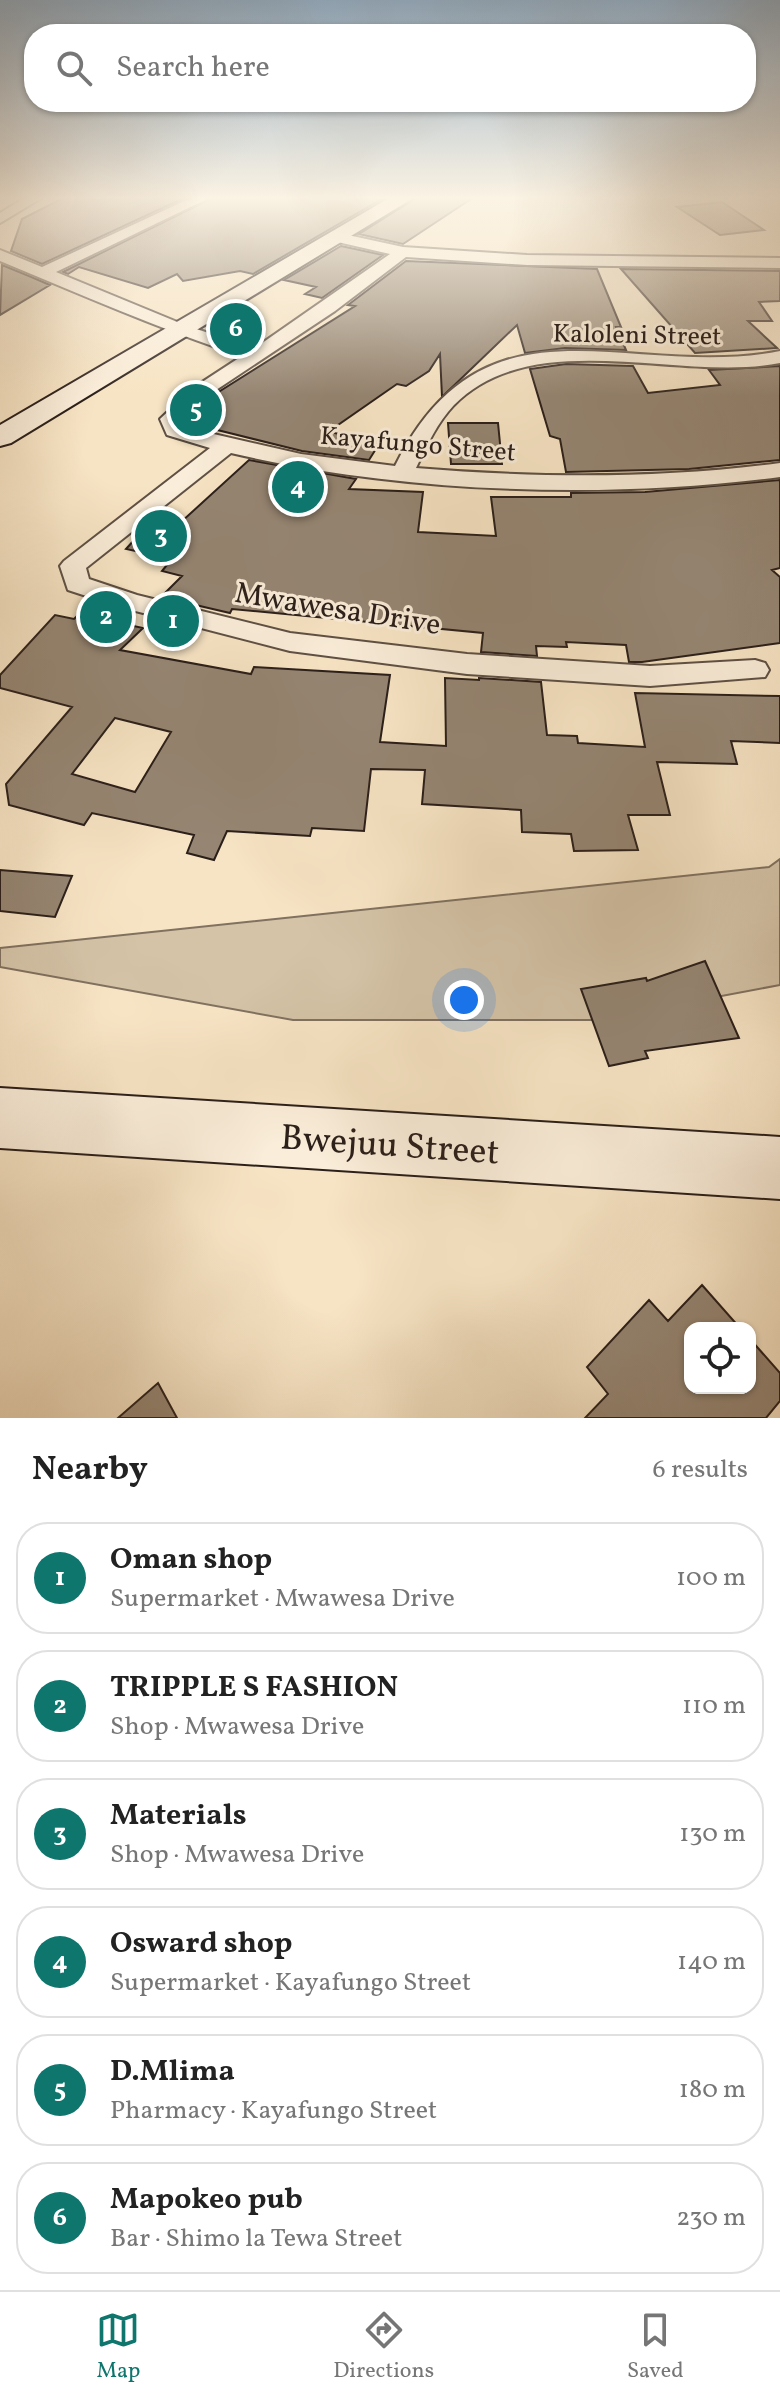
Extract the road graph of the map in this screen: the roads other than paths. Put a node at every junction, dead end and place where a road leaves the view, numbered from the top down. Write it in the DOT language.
graph roads {
  1 [pos="19,263"];
  2 [pos="62,263"];
  3 [pos="291,263"];
  4 [pos="388,263"];
  5 [pos="41,273"];
  6 [pos="181,330"];
  7 [pos="255,354"];
  8 [pos="780,357"];
  9 [pos="0,437"];
  10 [pos="225,447"];
  11 [pos="780,470"];
  12 [pos="401,475"];
  13 [pos="755,670"];
  14 [pos="0,1118"];
  15 [pos="780,1168"];
  1 -- 5 [label="street"];
  2 -- 5 [label="street"];
  3 -- 6 [label="street"];
  4 -- 7 [label="street"];
  5 -- 6 [label="street"];
  6 -- 7 [label="street"];
  6 -- 9 [label="street"];
  7 -- 10 [label="street, Kayafungo Street"];
  8 -- 12 [label="street, Kaloleni Street"];
  10 -- 12 [label="street, Kayafungo Street"];
  10 -- 13 [label="street, Mwawesa Drive"];
  11 -- 12 [label="street, Kayafungo Street"];
  14 -- 15 [label="street, Bwejuu Street"];
}
